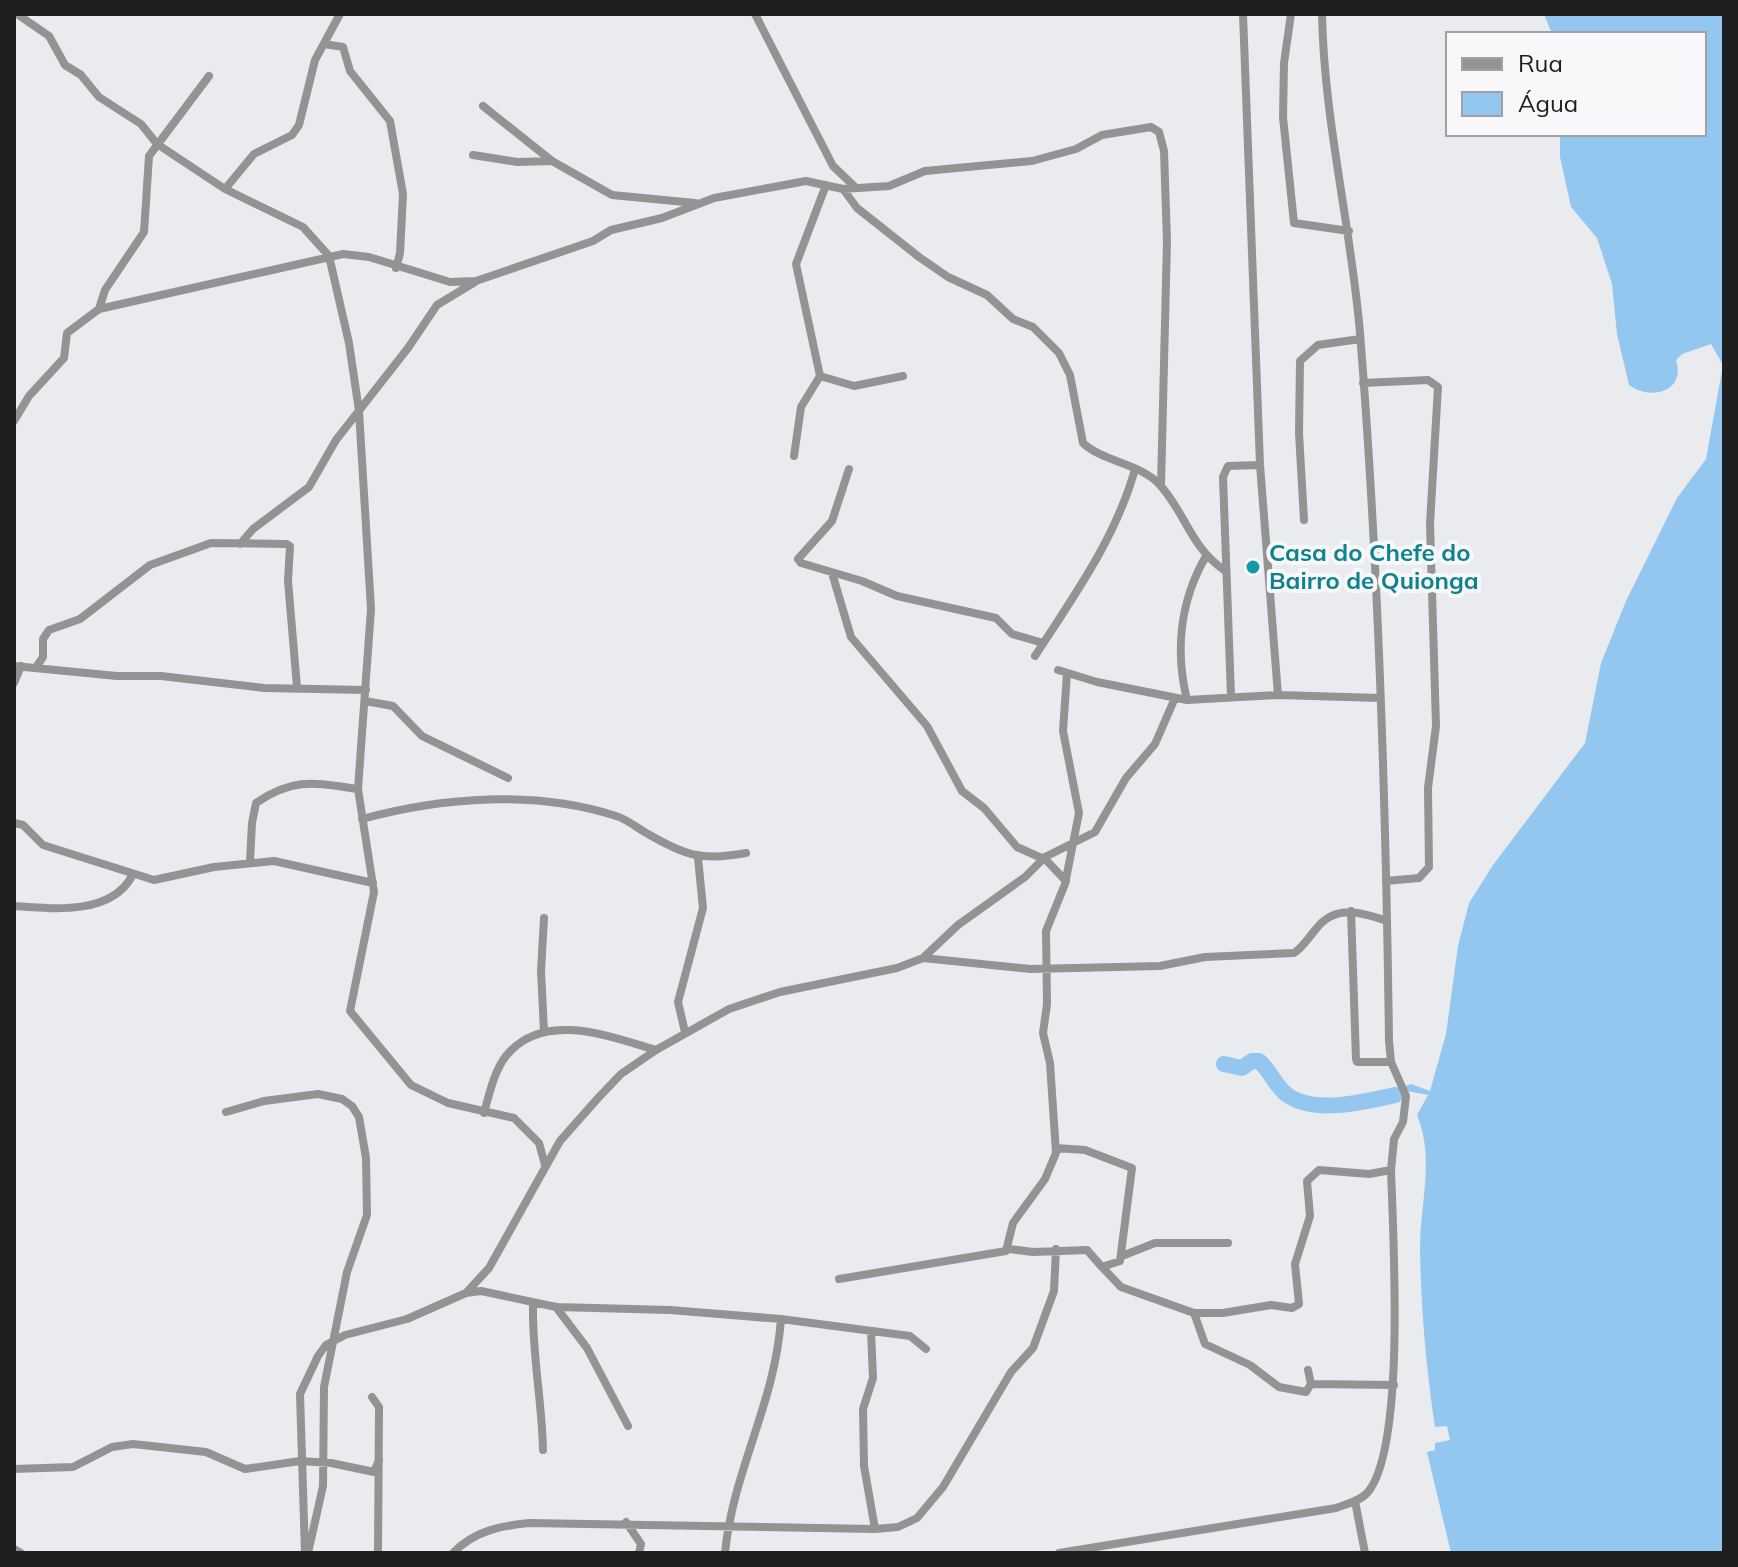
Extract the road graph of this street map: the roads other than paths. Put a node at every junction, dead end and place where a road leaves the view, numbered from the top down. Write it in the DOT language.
graph roads {
  1 [pos="17,14"];
  2 [pos="340,14"];
  3 [pos="755,14"];
  4 [pos="1243,14"];
  5 [pos="1291,14"];
  6 [pos="1322,14"];
  7 [pos="324,44"];
  8 [pos="209,76"];
  9 [pos="483,106"];
  10 [pos="157,144"];
  11 [pos="473,155"];
  12 [pos="552,161"];
  13 [pos="826,185"];
  14 [pos="855,187"];
  15 [pos="225,189"];
  16 [pos="843,189"];
  17 [pos="696,203"];
  18 [pos="1349,231"];
  19 [pos="329,256"];
  20 [pos="396,268"];
  21 [pos="476,281"];
  22 [pos="99,309"];
  23 [pos="1360,339"];
  24 [pos="820,376"];
  25 [pos="903,376"];
  26 [pos="1363,383"];
  27 [pos="359,411"];
  28 [pos="14,421"];
  29 [pos="794,456"];
  30 [pos="1260,465"];
  31 [pos="849,469"];
  32 [pos="1135,469"];
  33 [pos="1161,486"];
  34 [pos="1304,520"];
  35 [pos="240,544"];
  36 [pos="1206,556"];
  37 [pos="1224,570"];
  38 [pos="832,573"];
  39 [pos="1043,643"];
  40 [pos="1035,656"];
  41 [pos="18,666"];
  42 [pos="37,666"];
  43 [pos="14,683"];
  44 [pos="297,687"];
  45 [pos="366,690"];
  46 [pos="1278,695"];
  47 [pos="1231,696"];
  48 [pos="1175,698"];
  49 [pos="1380,698"];
  50 [pos="1187,700"];
  51 [pos="365,701"];
  52 [pos="508,778"];
  53 [pos="358,789"];
  54 [pos="362,819"];
  55 [pos="14,823"];
  56 [pos="1073,845"];
  57 [pos="746,853"];
  58 [pos="698,858"];
  59 [pos="1042,859"];
  60 [pos="250,861"];
  61 [pos="132,876"];
  62 [pos="1066,881"];
  63 [pos="1386,881"];
  64 [pos="373,883"];
  65 [pos="14,906"];
  66 [pos="1351,911"];
  67 [pos="544,918"];
  68 [pos="1387,921"];
  69 [pos="923,958"];
  70 [pos="1045,968"];
  71 [pos="544,1032"];
  72 [pos="685,1032"];
  73 [pos="656,1050"];
  74 [pos="1391,1062"];
  75 [pos="226,1112"];
  76 [pos="484,1113"];
  77 [pos="1056,1148"];
  78 [pos="545,1165"];
  79 [pos="1391,1170"];
  80 [pos="1228,1243"];
  81 [pos="1009,1249"];
  82 [pos="1056,1249"];
  83 [pos="1122,1256"];
  84 [pos="1102,1267"];
  85 [pos="839,1279"];
  86 [pos="466,1293"];
  87 [pos="533,1305"];
  88 [pos="556,1307"];
  89 [pos="1194,1313"];
  90 [pos="781,1319"];
  91 [pos="871,1331"];
  92 [pos="334,1340"];
  93 [pos="926,1349"];
  94 [pos="1308,1370"];
  95 [pos="1311,1384"];
  96 [pos="1394,1385"];
  97 [pos="372,1397"];
  98 [pos="628,1426"];
  99 [pos="543,1450"];
  100 [pos="379,1460"];
  101 [pos="300,1461"];
  102 [pos="324,1462"];
  103 [pos="14,1469"];
  104 [pos="1355,1501"];
  105 [pos="626,1522"];
  106 [pos="728,1524"];
  107 [pos="875,1529"];
  108 [pos="1124,1540"];
  109 [pos="14,1549"];
  110 [pos="21,1553"];
  111 [pos="306,1553"];
  112 [pos="378,1553"];
  113 [pos="453,1553"];
  114 [pos="639,1553"];
  115 [pos="725,1553"];
  116 [pos="1059,1553"];
  117 [pos="1122,1553"];
  118 [pos="1365,1553"];
  1 -- 10 [label="street"];
  2 -- 7 [label="street"];
  3 -- 14 [label="street"];
  4 -- 30 [label="street"];
  5 -- 18 [label="street"];
  6 -- 18 [label="street"];
  7 -- 15 [label="street"];
  7 -- 20 [label="street"];
  8 -- 10 [label="street"];
  9 -- 12 [label="street"];
  10 -- 15 [label="street"];
  10 -- 22 [label="street"];
  11 -- 12 [label="street"];
  12 -- 17 [label="street"];
  13 -- 16 [label="street"];
  13 -- 17 [label="street"];
  13 -- 24 [label="street"];
  14 -- 16 [label="street"];
  14 -- 33 [label="street"];
  15 -- 19 [label="street"];
  16 -- 32 [label="street"];
  17 -- 21 [label="street"];
  18 -- 23 [label="street"];
  19 -- 20 [label="street"];
  19 -- 22 [label="street"];
  19 -- 27 [label="street"];
  20 -- 21 [label="street"];
  21 -- 27 [label="street"];
  22 -- 28 [label="street"];
  23 -- 26 [label="street"];
  23 -- 34 [label="street"];
  24 -- 25 [label="street"];
  24 -- 29 [label="street"];
  26 -- 49 [label="street"];
  26 -- 63 [label="street"];
  27 -- 35 [label="street"];
  27 -- 45 [label="street"];
  30 -- 37 [label="street"];
  30 -- 46 [label="street"];
  31 -- 38 [label="street"];
  32 -- 33 [label="street"];
  32 -- 39 [label="street"];
  33 -- 36 [label="street"];
  35 -- 42 [label="street"];
  35 -- 44 [label="street"];
  36 -- 37 [label="street"];
  36 -- 50 [label="street"];
  37 -- 47 [label="street"];
  38 -- 39 [label="street"];
  38 -- 59 [label="street"];
  39 -- 40 [label="street"];
  41 -- 42 [label="street"];
  41 -- 43 [label="street"];
  42 -- 44 [label="street"];
  44 -- 45 [label="street"];
  45 -- 51 [label="street"];
  46 -- 47 [label="street"];
  46 -- 49 [label="street"];
  47 -- 50 [label="street"];
  48 -- 50 [label="street"];
  48 -- 56 [label="street"];
  48 -- 56 [label="street"];
  49 -- 63 [label="street"];
  51 -- 52 [label="street"];
  51 -- 53 [label="street"];
  53 -- 54 [label="street"];
  53 -- 60 [label="street"];
  54 -- 58 [label="street"];
  54 -- 64 [label="street"];
  55 -- 61 [label="street"];
  56 -- 59 [label="street"];
  56 -- 62 [label="street"];
  57 -- 58 [label="street"];
  58 -- 72 [label="street"];
  59 -- 62 [label="street"];
  59 -- 69 [label="street"];
  60 -- 61 [label="street"];
  60 -- 64 [label="street"];
  61 -- 65 [label="street"];
  62 -- 70 [label="street"];
  63 -- 68 [label="street"];
  64 -- 76 [label="street"];
  66 -- 68 [label="street"];
  66 -- 70 [label="street"];
  66 -- 74 [label="street"];
  67 -- 71 [label="street"];
  68 -- 74 [label="street"];
  69 -- 70 [label="street"];
  69 -- 72 [label="street"];
  70 -- 77 [label="street"];
  71 -- 73 [label="street"];
  71 -- 76 [label="street"];
  72 -- 73 [label="street"];
  73 -- 78 [label="street"];
  74 -- 79 [label="street"];
  75 -- 92 [label="street"];
  76 -- 78 [label="street"];
  77 -- 81 [label="street"];
  77 -- 83 [label="street"];
  78 -- 86 [label="street"];
  79 -- 89 [label="street"];
  79 -- 96 [label="street"];
  80 -- 83 [label="street"];
  81 -- 82 [label="street"];
  81 -- 85 [label="street"];
  82 -- 84 [label="street"];
  82 -- 107 [label="street"];
  83 -- 84 [label="street"];
  84 -- 89 [label="street"];
  86 -- 87 [label="street"];
  86 -- 92 [label="street"];
  87 -- 88 [label="street"];
  87 -- 99 [label="street"];
  88 -- 90 [label="street"];
  88 -- 98 [label="street"];
  89 -- 95 [label="street"];
  90 -- 91 [label="street"];
  90 -- 106 [label="street"];
  91 -- 93 [label="street"];
  91 -- 107 [label="street"];
  92 -- 101 [label="street"];
  92 -- 102 [label="street"];
  94 -- 95 [label="street"];
  95 -- 96 [label="street"];
  96 -- 104 [label="street"];
  97 -- 100 [label="street"];
  100 -- 102 [label="street"];
  100 -- 112 [label="street"];
  101 -- 102 [label="street"];
  101 -- 103 [label="street"];
  101 -- 111 [label="street"];
  102 -- 111 [label="street"];
  104 -- 108 [label="street"];
  104 -- 118 [label="street"];
  105 -- 106 [label="street"];
  105 -- 113 [label="street"];
  105 -- 114 [label="street"];
  106 -- 107 [label="street"];
  106 -- 115 [label="street"];
  108 -- 116 [label="street"];
  108 -- 117 [label="street"];
  109 -- 110 [label="street"];
}
